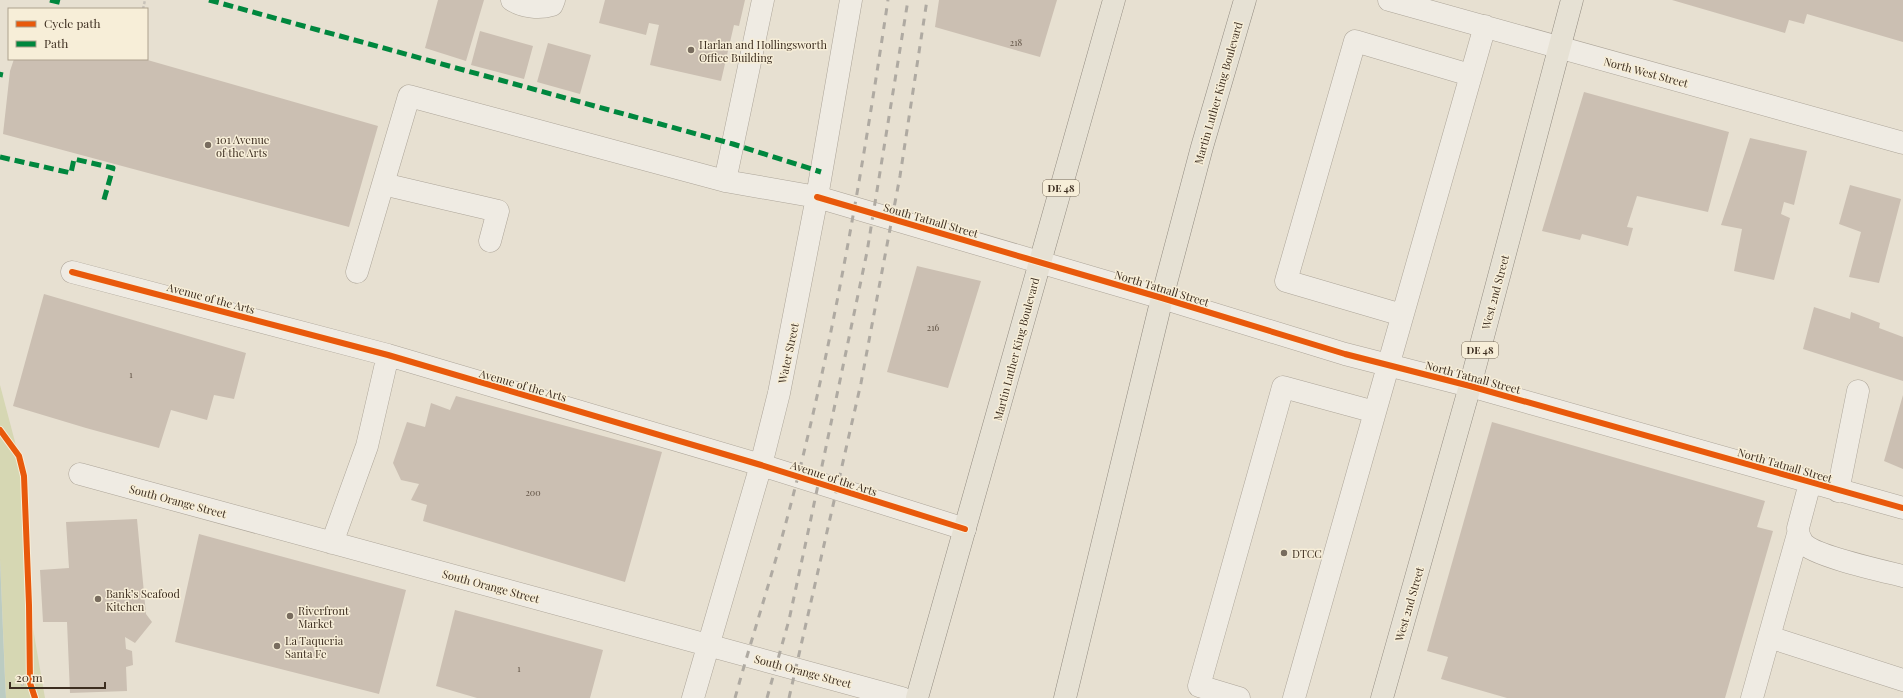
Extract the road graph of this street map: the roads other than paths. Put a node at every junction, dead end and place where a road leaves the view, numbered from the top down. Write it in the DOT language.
graph roads {
  1 [pos="512,0"];
  2 [pos="554,0"];
  3 [pos="763,0"];
  4 [pos="851,0"];
  5 [pos="1114,0"];
  6 [pos="1245,0"];
  7 [pos="1389,0"];
  8 [pos="1572,0"];
  9 [pos="1485,26"];
  10 [pos="1558,48"];
  11 [pos="1470,76"];
  12 [pos="1903,143"];
  13 [pos="725,181"];
  14 [pos="383,184"];
  15 [pos="817,197"];
  16 [pos="490,241"];
  17 [pos="1040,263"];
  18 [pos="72,272"];
  19 [pos="357,272"];
  20 [pos="1162,298"];
  21 [pos="1402,315"];
  22 [pos="388,356"];
  23 [pos="1387,365"];
  24 [pos="1470,386"];
  25 [pos="1858,391"];
  26 [pos="1375,412"];
  27 [pos="761,465"];
  28 [pos="80,474"];
  29 [pos="1810,483"];
  30 [pos="1838,491"];
  31 [pos="1903,508"];
  32 [pos="965,529"];
  33 [pos="1798,534"];
  34 [pos="332,543"];
  35 [pos="1903,576"];
  36 [pos="1769,637"];
  37 [pos="708,645"];
  38 [pos="1903,680"];
  39 [pos="1206,694"];
  40 [pos="693,698"];
  41 [pos="902,698"];
  42 [pos="917,698"];
  43 [pos="1065,698"];
  44 [pos="1236,698"];
  45 [pos="1294,698"];
  46 [pos="1382,698"];
  47 [pos="1752,698"];
  1 -- 2 [label="street"];
  3 -- 13 [label="street"];
  4 -- 15 [label="street, Water Street"];
  5 -- 17 [label="main road, Martin Luther King Boulevard / DE 48"];
  6 -- 20 [label="main road, Martin Luther King Boulevard"];
  7 -- 9 [label="street, North West Street"];
  8 -- 10 [label="main road, West 2nd Street / DE 48"];
  9 -- 10 [label="street, North West Street"];
  9 -- 11 [label="street"];
  10 -- 12 [label="street, North West Street"];
  10 -- 24 [label="main road, West 2nd Street / DE 48"];
  11 -- 21 [label="street"];
  11 -- 21 [label="street"];
  13 -- 14 [label="street, South Tatnall Street"];
  13 -- 15 [label="street, South Tatnall Street"];
  14 -- 16 [label="street"];
  14 -- 19 [label="street"];
  15 -- 17 [label="street, South Tatnall Street"];
  15 -- 27 [label="street, Water Street"];
  17 -- 20 [label="street, North Tatnall Street"];
  17 -- 32 [label="main road, Martin Luther King Boulevard / DE 48"];
  18 -- 22 [label="street, Avenue of the Arts"];
  20 -- 23 [label="street, North Tatnall Street"];
  20 -- 43 [label="main road, Martin Luther King Boulevard"];
  21 -- 23 [label="street"];
  22 -- 27 [label="street, Avenue of the Arts"];
  22 -- 34 [label="street"];
  23 -- 24 [label="street, North Tatnall Street"];
  23 -- 26 [label="street"];
  24 -- 29 [label="street, North Tatnall Street"];
  24 -- 46 [label="main road, West 2nd Street / DE 48"];
  25 -- 30 [label="street"];
  26 -- 39 [label="street"];
  26 -- 45 [label="street"];
  27 -- 32 [label="street, Avenue of the Arts"];
  27 -- 37 [label="street, Water Street"];
  28 -- 34 [label="street, South Orange Street"];
  29 -- 30 [label="street, North Tatnall Street"];
  29 -- 33 [label="street"];
  30 -- 31 [label="street, North Tatnall Street"];
  32 -- 42 [label="main road, Martin Luther King Boulevard / DE 48"];
  33 -- 35 [label="street"];
  33 -- 36 [label="street"];
  34 -- 37 [label="street, South Orange Street"];
  36 -- 38 [label="street"];
  36 -- 47 [label="street"];
  37 -- 40 [label="street, Water Street"];
  37 -- 41 [label="street, South Orange Street"];
  39 -- 44 [label="street"];
}
